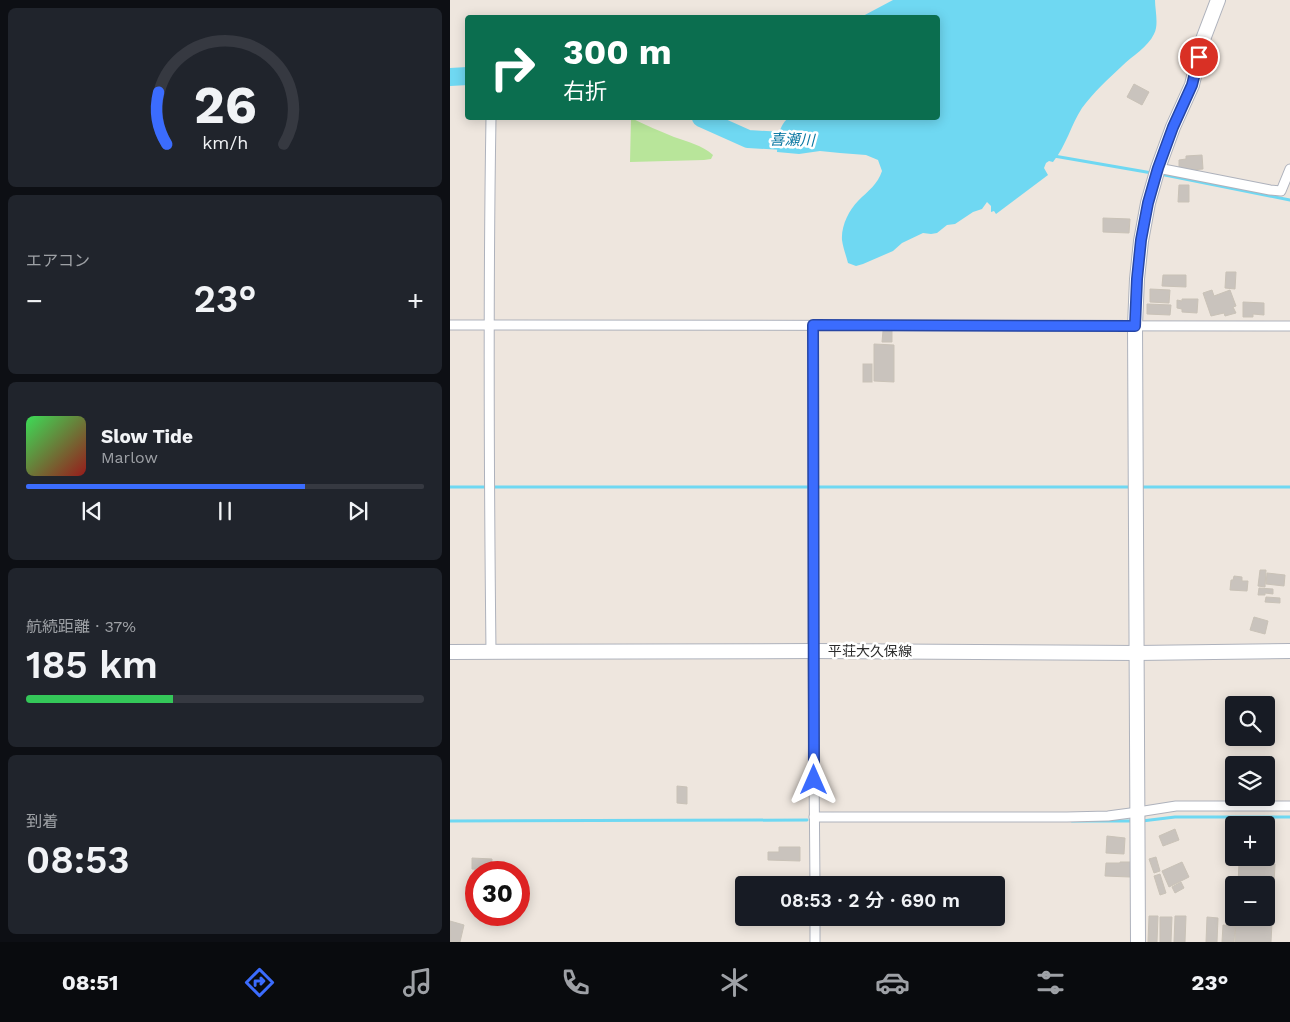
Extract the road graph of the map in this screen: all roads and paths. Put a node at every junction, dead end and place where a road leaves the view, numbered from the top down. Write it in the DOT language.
graph roads {
  1 [pos="1218,0"];
  2 [pos="491,120"];
  3 [pos="1158,168"];
  4 [pos="1290,169"];
  5 [pos="450,325"];
  6 [pos="489,325"];
  7 [pos="813,325"];
  8 [pos="1135,326"];
  9 [pos="1290,326"];
  10 [pos="813,651"];
  11 [pos="1290,651"];
  12 [pos="450,652"];
  13 [pos="492,652"];
  14 [pos="1137,653"];
  15 [pos="1290,806"];
  16 [pos="1138,812"];
  17 [pos="814,817"];
  18 [pos="815,876"];
  19 [pos="815,926"];
  20 [pos="815,942"];
  21 [pos="1138,942"];
  1 -- 3 [label="street"];
  2 -- 6 [label="street"];
  3 -- 4 [label="street"];
  3 -- 8 [label="street"];
  5 -- 6 [label="street"];
  6 -- 7 [label="street"];
  6 -- 13 [label="street"];
  7 -- 8 [label="street"];
  7 -- 10 [label="street"];
  8 -- 9 [label="street"];
  8 -- 14 [label="street"];
  10 -- 13 [label="street, 平荘大久保線"];
  10 -- 14 [label="street, 平荘大久保線"];
  10 -- 17 [label="street"];
  11 -- 14 [label="street, 平荘大久保線"];
  12 -- 13 [label="street, 平荘大久保線"];
  14 -- 16 [label="street"];
  15 -- 16 [label="street"];
  16 -- 17 [label="street"];
  16 -- 21 [label="street"];
  17 -- 18 [label="street"];
  19 -- 20 [label="street"];
}
